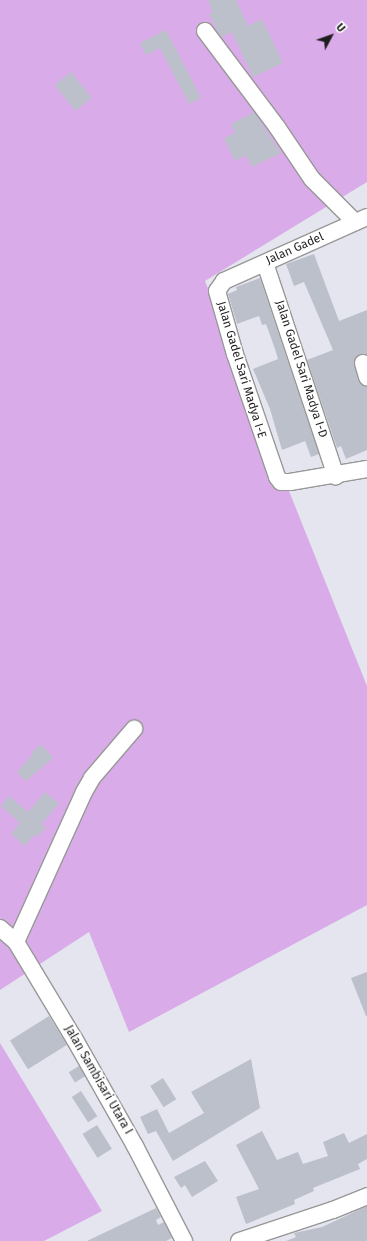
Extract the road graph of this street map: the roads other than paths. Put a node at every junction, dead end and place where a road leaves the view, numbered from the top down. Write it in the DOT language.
graph roads {
  1 [pos="205,31"];
  2 [pos="364,219"];
  3 [pos="265,263"];
  4 [pos="224,281"];
  5 [pos="367,469"];
  6 [pos="336,476"];
  7 [pos="134,729"];
  8 [pos="0,928"];
  9 [pos="16,942"];
  10 [pos="367,1196"];
  11 [pos="184,1241"];
  12 [pos="239,1241"];
  1 -- 2 [label="street"];
  2 -- 3 [label="street, Jalan Gadel"];
  3 -- 4 [label="street, Jalan Gadel"];
  3 -- 6 [label="street, Jalan Gadel Sari Madya I-D"];
  4 -- 6 [label="street, Jalan Gadel Sari Madya I-E"];
  5 -- 6 [label="street"];
  7 -- 9 [label="street"];
  8 -- 9 [label="street, Jalan Sambisari Utara I"];
  9 -- 11 [label="street, Jalan Sambisari Utara I"];
  10 -- 12 [label="street"];
}
